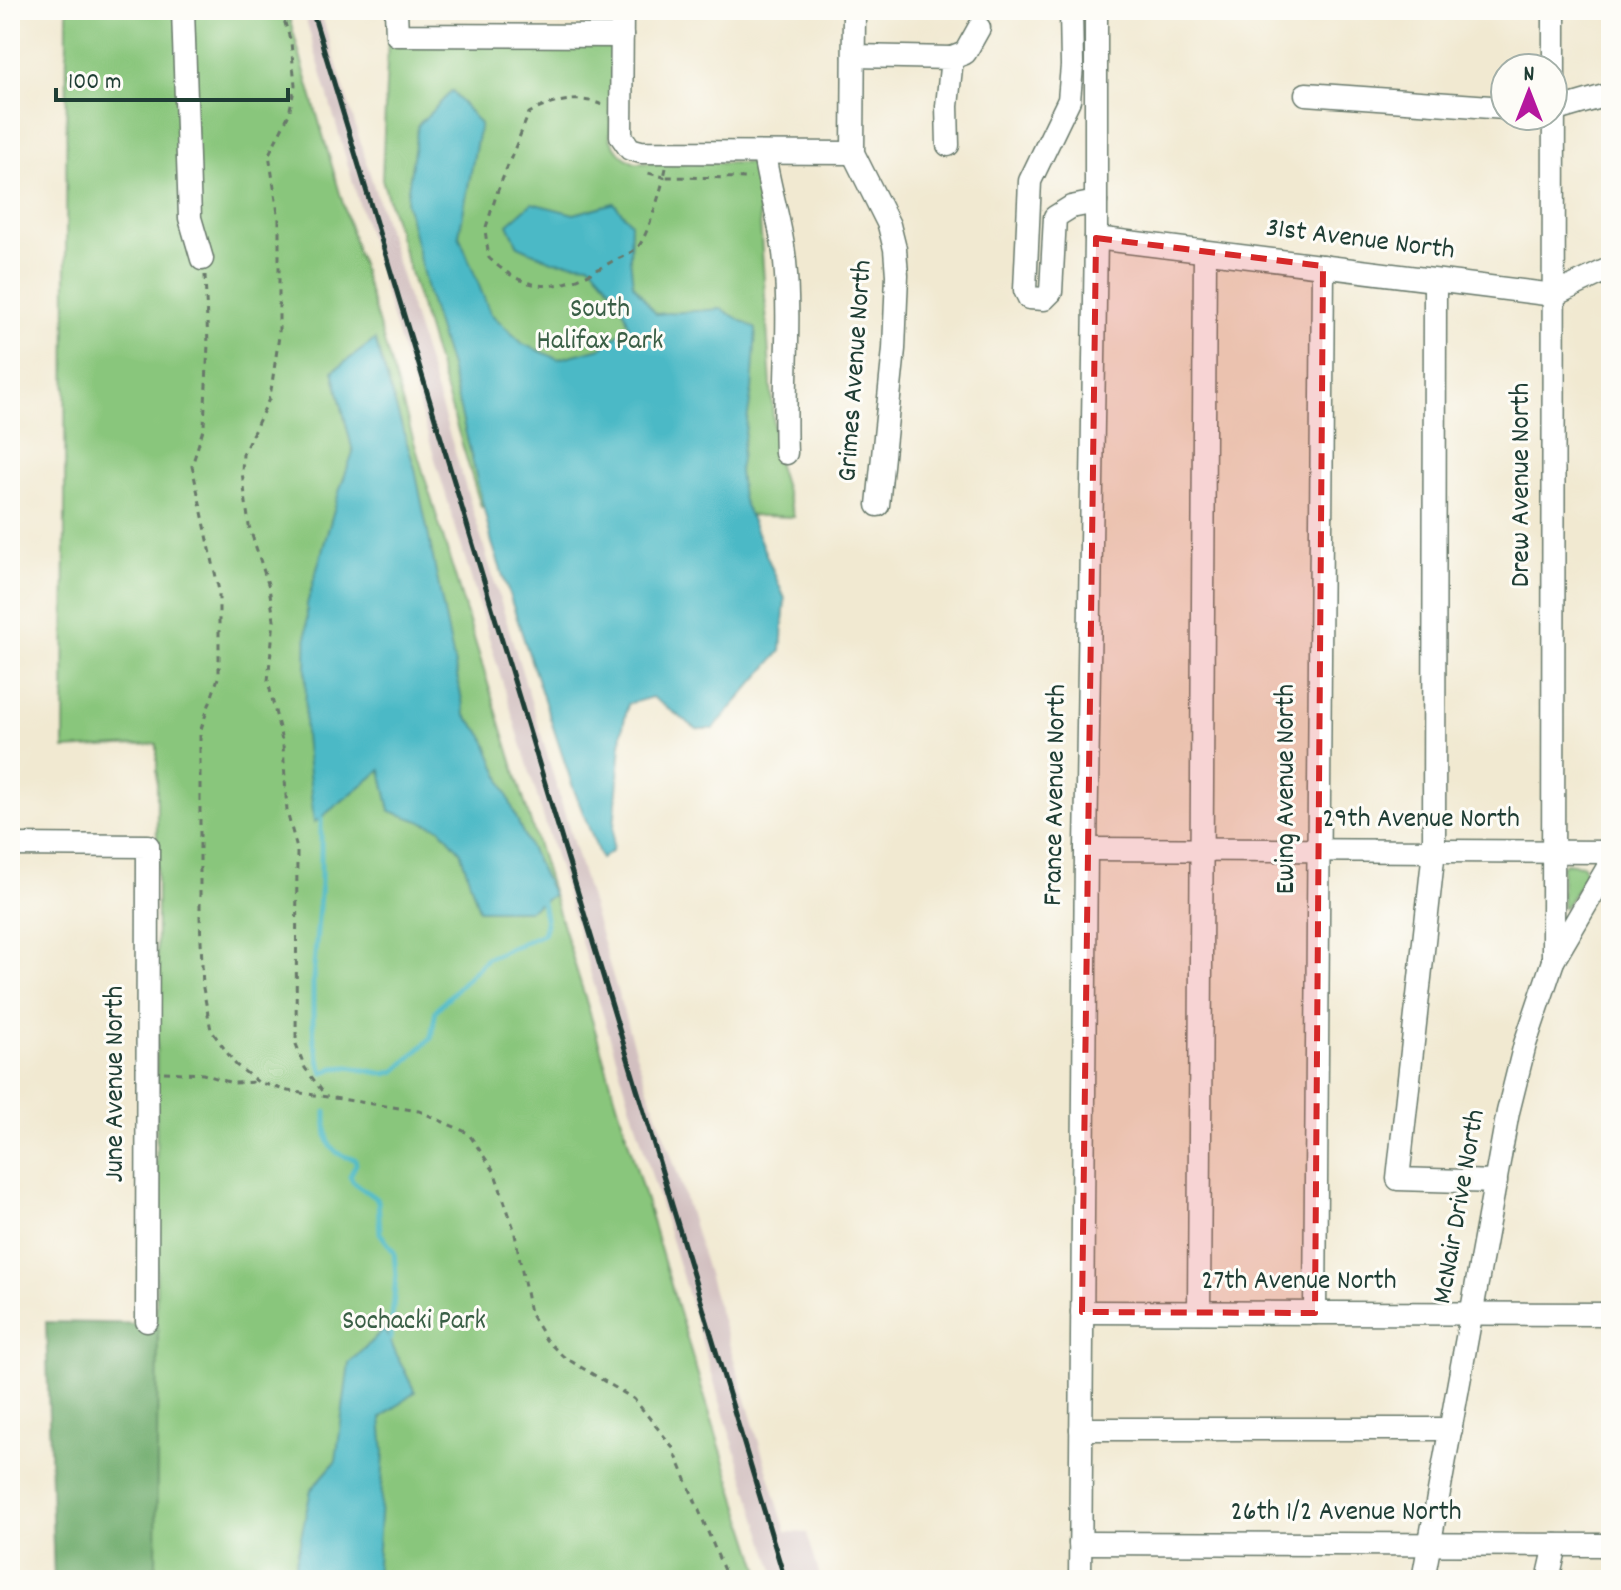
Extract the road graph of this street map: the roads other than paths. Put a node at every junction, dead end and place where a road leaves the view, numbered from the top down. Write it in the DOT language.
graph roads {
  1 [pos="183,10"];
  2 [pos="396,10"];
  3 [pos="622,10"];
  4 [pos="854,10"];
  5 [pos="1071,10"];
  6 [pos="1096,10"];
  7 [pos="1554,10"];
  8 [pos="979,28"];
  9 [pos="622,36"];
  10 [pos="1554,52"];
  11 [pos="854,56"];
  12 [pos="952,58"];
  13 [pos="1306,94"];
  14 [pos="1611,94"];
  15 [pos="1569,106"];
  16 [pos="1489,107"];
  17 [pos="1553,132"];
  18 [pos="948,145"];
  19 [pos="764,153"];
  20 [pos="853,153"];
  21 [pos="1096,202"];
  22 [pos="1096,238"];
  23 [pos="1205,252"];
  24 [pos="202,259"];
  25 [pos="1323,266"];
  26 [pos="1611,268"];
  27 [pos="1435,281"];
  28 [pos="1554,295"];
  29 [pos="786,453"];
  30 [pos="878,505"];
  31 [pos="10,845"];
  32 [pos="1086,849"];
  33 [pos="1201,849"];
  34 [pos="1317,850"];
  35 [pos="1434,850"];
  36 [pos="1551,852"];
  37 [pos="1611,852"];
  38 [pos="1611,862"];
  39 [pos="1553,961"];
  40 [pos="1496,1182"];
  41 [pos="1082,1312"];
  42 [pos="1199,1312"];
  43 [pos="1315,1313"];
  44 [pos="1472,1314"];
  45 [pos="1611,1314"];
  46 [pos="147,1321"];
  47 [pos="1081,1429"];
  48 [pos="1451,1429"];
  49 [pos="1080,1543"];
  50 [pos="1429,1544"];
  51 [pos="1556,1545"];
  52 [pos="1611,1545"];
  53 [pos="1080,1580"];
  54 [pos="1423,1580"];
  55 [pos="1548,1580"];
  1 -- 24 [label="street"];
  2 -- 9 [label="street"];
  3 -- 9 [label="street"];
  4 -- 11 [label="street, Grimes Avenue North"];
  5 -- 21 [label="street"];
  6 -- 21 [label="street, France Avenue North"];
  7 -- 10 [label="street, Drew Avenue North"];
  8 -- 12 [label="street"];
  9 -- 19 [label="street"];
  11 -- 12 [label="street"];
  11 -- 20 [label="street, Grimes Avenue North"];
  12 -- 18 [label="street"];
  13 -- 16 [label="street"];
  14 -- 15 [label="street"];
  17 -- 28 [label="street, Drew Avenue North"];
  19 -- 20 [label="street"];
  19 -- 29 [label="street"];
  20 -- 30 [label="street, Grimes Avenue North"];
  21 -- 22 [label="street, France Avenue North"];
  22 -- 23 [label="street, 31st Avenue North"];
  22 -- 32 [label="street, France Avenue North"];
  23 -- 25 [label="street, 31st Avenue North"];
  23 -- 33 [label="street"];
  25 -- 27 [label="street, 31st Avenue North"];
  25 -- 34 [label="street, Ewing Avenue North"];
  26 -- 28 [label="street"];
  27 -- 28 [label="street, 31st Avenue North"];
  27 -- 35 [label="street"];
  28 -- 36 [label="street, Drew Avenue North"];
  31 -- 46 [label="street, June Avenue North"];
  32 -- 33 [label="street, 29th Avenue North"];
  32 -- 41 [label="street, France Avenue North"];
  33 -- 34 [label="street, 29th Avenue North"];
  33 -- 42 [label="street"];
  34 -- 35 [label="street, 29th Avenue North"];
  34 -- 43 [label="street, Ewing Avenue North"];
  35 -- 36 [label="street, 29th Avenue North"];
  35 -- 40 [label="street"];
  36 -- 37 [label="street, 29th Avenue North"];
  36 -- 39 [label="street, Drew Avenue North"];
  38 -- 39 [label="street, McNair Drive North"];
  39 -- 40 [label="street, McNair Drive North"];
  40 -- 44 [label="street, McNair Drive North"];
  41 -- 42 [label="street, 27th Avenue North"];
  41 -- 47 [label="street, France Avenue North"];
  42 -- 43 [label="street, 27th Avenue North"];
  43 -- 44 [label="street, 27th Avenue North"];
  44 -- 45 [label="street, 27th Avenue North"];
  44 -- 48 [label="street, McNair Drive North"];
  47 -- 48 [label="street"];
  47 -- 49 [label="street, France Avenue North"];
  48 -- 50 [label="street, McNair Drive North"];
  49 -- 50 [label="street, 26th 1/2 Avenue North"];
  49 -- 53 [label="street, France Avenue North"];
  50 -- 51 [label="street, 26th 1/2 Avenue North"];
  50 -- 54 [label="street, McNair Drive North"];
  51 -- 52 [label="street, 26th 1/2 Avenue North"];
  51 -- 55 [label="street"];
}
